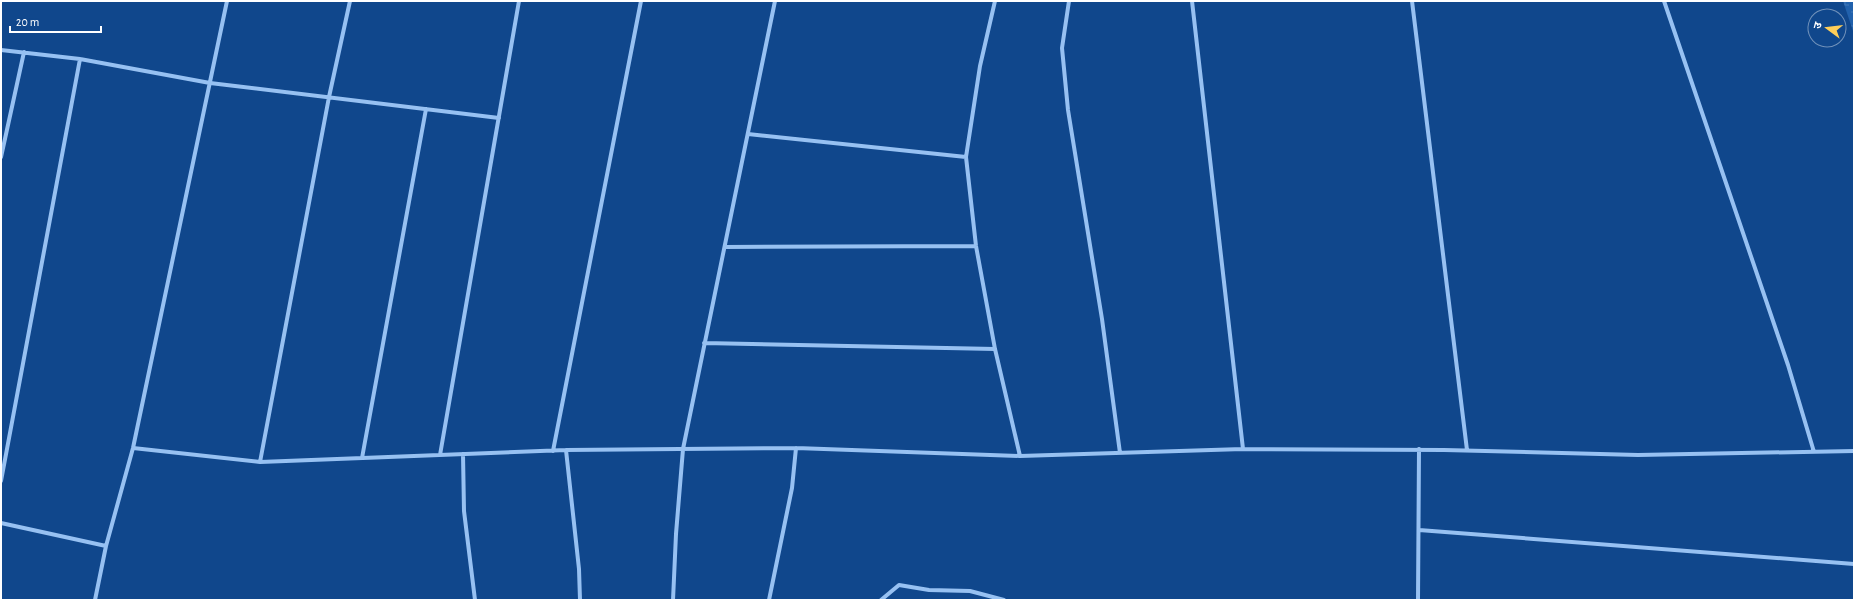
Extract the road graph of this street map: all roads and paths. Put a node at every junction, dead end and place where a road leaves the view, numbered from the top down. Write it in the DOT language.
graph roads {
  1 [pos="227,1"];
  2 [pos="350,1"];
  3 [pos="519,1"];
  4 [pos="641,1"];
  5 [pos="775,1"];
  6 [pos="995,1"];
  7 [pos="1069,1"];
  8 [pos="1192,1"];
  9 [pos="1412,1"];
  10 [pos="1664,1"];
  11 [pos="1,50"];
  12 [pos="24,52"];
  13 [pos="80,59"];
  14 [pos="210,82"];
  15 [pos="329,97"];
  16 [pos="426,109"];
  17 [pos="499,118"];
  18 [pos="748,134"];
  19 [pos="1,157"];
  20 [pos="966,157"];
  21 [pos="976,246"];
  22 [pos="725,247"];
  23 [pos="704,343"];
  24 [pos="995,349"];
  25 [pos="133,448"];
  26 [pos="796,448"];
  27 [pos="683,449"];
  28 [pos="1243,449"];
  29 [pos="1419,449"];
  30 [pos="566,450"];
  31 [pos="1467,450"];
  32 [pos="553,451"];
  33 [pos="1854,451"];
  34 [pos="1814,452"];
  35 [pos="1120,453"];
  36 [pos="463,454"];
  37 [pos="440,455"];
  38 [pos="1020,456"];
  39 [pos="362,458"];
  40 [pos="260,462"];
  41 [pos="1,481"];
  42 [pos="1,523"];
  43 [pos="1418,530"];
  44 [pos="106,546"];
  45 [pos="1854,564"];
  46 [pos="95,600"];
  47 [pos="475,600"];
  48 [pos="580,600"];
  49 [pos="673,600"];
  50 [pos="769,600"];
  51 [pos="881,600"];
  52 [pos="1004,600"];
  53 [pos="1418,600"];
  1 -- 14 [label="street"];
  2 -- 15 [label="street"];
  3 -- 17 [label="street"];
  4 -- 32 [label="street"];
  5 -- 18 [label="street"];
  6 -- 20 [label="street"];
  7 -- 35 [label="street"];
  8 -- 28 [label="street"];
  9 -- 31 [label="street"];
  10 -- 34 [label="street"];
  11 -- 12 [label="street"];
  12 -- 13 [label="street"];
  12 -- 19 [label="street"];
  13 -- 14 [label="street"];
  13 -- 41 [label="street"];
  14 -- 15 [label="street"];
  14 -- 25 [label="street"];
  15 -- 16 [label="street"];
  15 -- 40 [label="street"];
  16 -- 17 [label="street"];
  16 -- 39 [label="street"];
  17 -- 37 [label="street"];
  18 -- 20 [label="street"];
  18 -- 22 [label="street"];
  20 -- 21 [label="street"];
  21 -- 22 [label="street"];
  21 -- 24 [label="street"];
  22 -- 23 [label="street"];
  23 -- 24 [label="street"];
  23 -- 27 [label="street"];
  24 -- 38 [label="street"];
  25 -- 40 [label="street"];
  25 -- 44 [label="street"];
  26 -- 27 [label="street"];
  26 -- 38 [label="street"];
  26 -- 50 [label="street"];
  27 -- 30 [label="street"];
  27 -- 49 [label="street"];
  28 -- 29 [label="street"];
  28 -- 35 [label="street"];
  29 -- 31 [label="street"];
  29 -- 43 [label="street"];
  30 -- 32 [label="street"];
  30 -- 48 [label="street"];
  31 -- 34 [label="street"];
  32 -- 36 [label="street"];
  33 -- 34 [label="street"];
  35 -- 38 [label="street"];
  36 -- 37 [label="street"];
  36 -- 47 [label="street"];
  37 -- 39 [label="street"];
  39 -- 40 [label="street"];
  42 -- 44 [label="street"];
  43 -- 45 [label="street"];
  43 -- 53 [label="street"];
  44 -- 46 [label="street"];
  51 -- 52 [label="street"];
}
